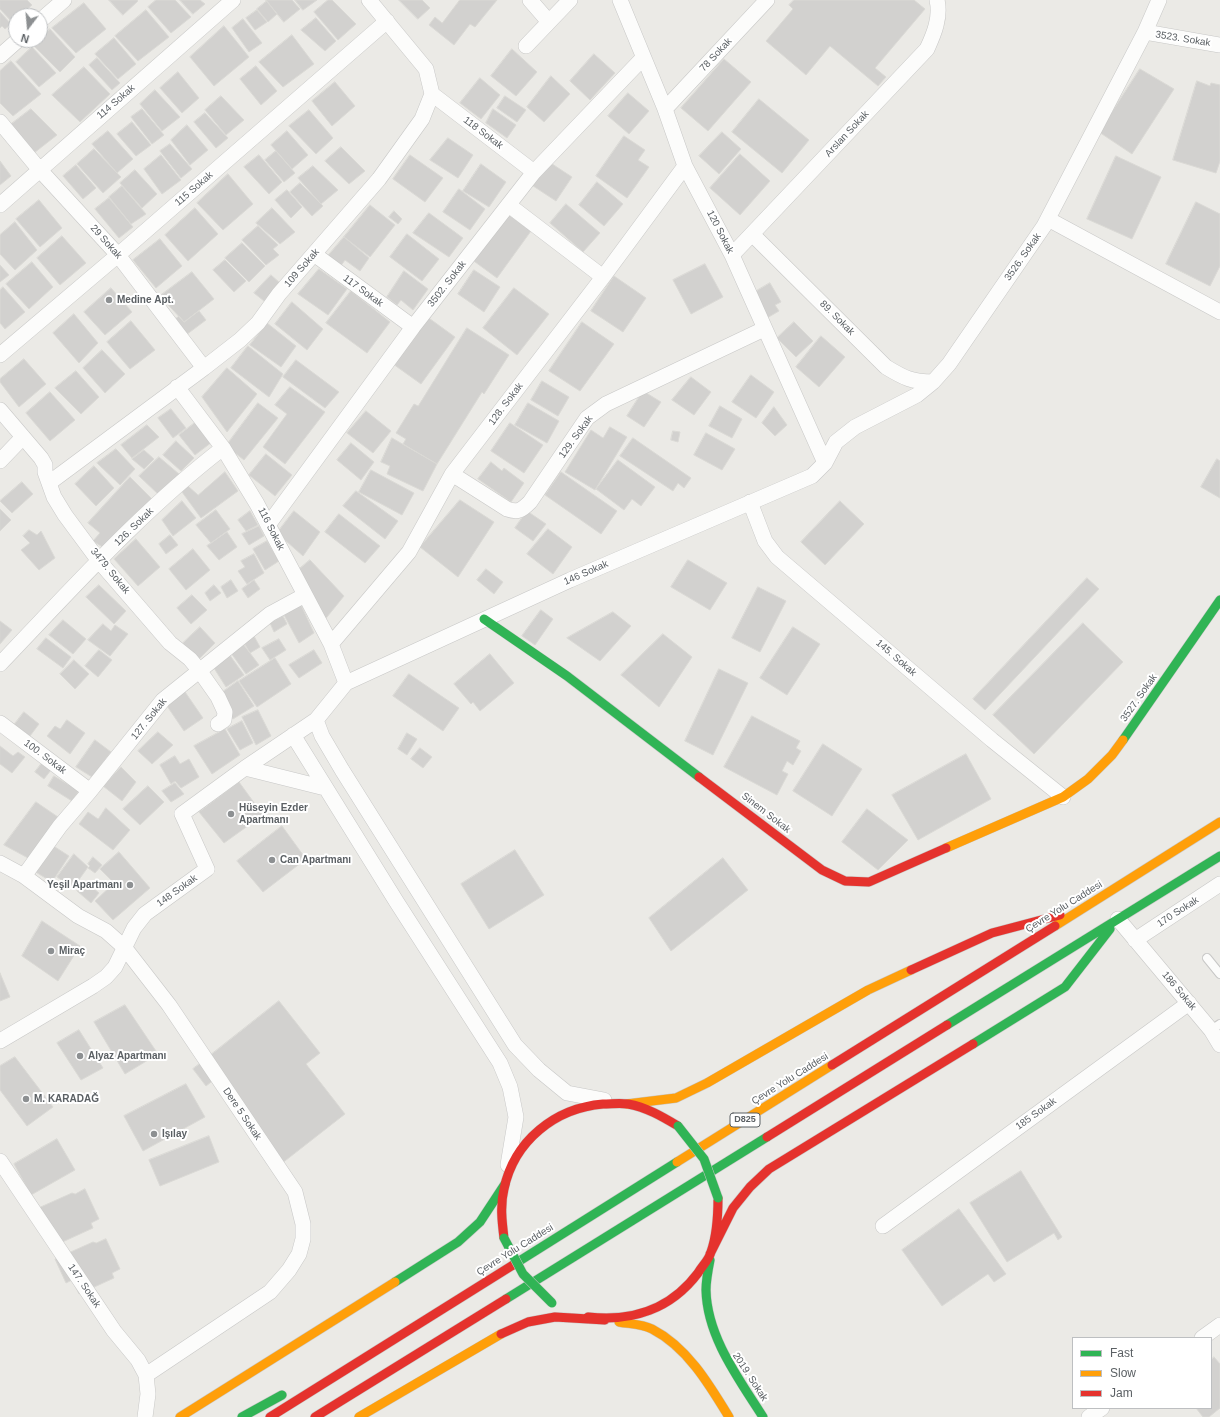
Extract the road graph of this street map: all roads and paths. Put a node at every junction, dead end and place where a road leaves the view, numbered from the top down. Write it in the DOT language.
graph roads {
  1 [pos="64,0"];
  2 [pos="233,0"];
  3 [pos="369,0"];
  4 [pos="530,0"];
  5 [pos="570,0"];
  6 [pos="620,0"];
  7 [pos="767,0"];
  8 [pos="937,0"];
  9 [pos="1159,0"];
  10 [pos="48,14"];
  11 [pos="387,21"];
  12 [pos="549,22"];
  13 [pos="1145,32"];
  14 [pos="1220,45"];
  15 [pos="526,46"];
  16 [pos="9,48"];
  17 [pos="0,56"];
  18 [pos="643,58"];
  19 [pos="432,94"];
  20 [pos="665,109"];
  21 [pos="0,122"];
  22 [pos="685,166"];
  23 [pos="39,169"];
  24 [pos="534,172"];
  25 [pos="0,205"];
  26 [pos="510,206"];
  27 [pos="1048,219"];
  28 [pos="752,234"];
  29 [pos="314,254"];
  30 [pos="118,255"];
  31 [pos="732,255"];
  32 [pos="603,277"];
  33 [pos="1220,312"];
  34 [pos="413,327"];
  35 [pos="764,329"];
  36 [pos="0,355"];
  37 [pos="204,368"];
  38 [pos="933,382"];
  39 [pos="177,387"];
  40 [pos="0,410"];
  41 [pos="24,437"];
  42 [pos="223,448"];
  43 [pos="0,461"];
  44 [pos="825,463"];
  45 [pos="452,474"];
  46 [pos="49,483"];
  47 [pos="750,502"];
  48 [pos="268,525"];
  49 [pos="99,560"];
  50 [pos="305,595"];
  51 [pos="1220,600"];
  52 [pos="484,619"];
  53 [pos="331,644"];
  54 [pos="0,664"];
  55 [pos="199,670"];
  56 [pos="346,683"];
  57 [pos="316,720"];
  58 [pos="0,723"];
  59 [pos="218,724"];
  60 [pos="293,736"];
  61 [pos="245,768"];
  62 [pos="325,788"];
  63 [pos="90,791"];
  64 [pos="1063,797"];
  65 [pos="1220,822"];
  66 [pos="1220,856"];
  67 [pos="0,863"];
  68 [pos="24,876"];
  69 [pos="1220,884"];
  70 [pos="1083,908"];
  71 [pos="1118,919"];
  72 [pos="1136,940"];
  73 [pos="124,948"];
  74 [pos="1207,958"];
  75 [pos="1220,974"];
  76 [pos="1189,1003"];
  77 [pos="1216,1027"];
  78 [pos="0,1041"];
  79 [pos="1220,1045"];
  80 [pos="627,1104"];
  81 [pos="0,1161"];
  82 [pos="505,1184"];
  83 [pos="883,1226"];
  84 [pos="710,1254"];
  85 [pos="496,1275"];
  86 [pos="604,1320"];
  87 [pos="1220,1325"];
  88 [pos="1203,1337"];
  89 [pos="332,1367"];
  90 [pos="146,1375"];
  91 [pos="377,1379"];
  92 [pos="290,1390"];
  93 [pos="1101,1409"];
  94 [pos="145,1417"];
  95 [pos="180,1417"];
  96 [pos="242,1417"];
  97 [pos="270,1417"];
  98 [pos="315,1417"];
  99 [pos="322,1417"];
  100 [pos="359,1417"];
  101 [pos="729,1417"];
  102 [pos="763,1417"];
  103 [pos="1089,1417"];
  1 -- 10 [label="street"];
  2 -- 23 [label="street, 114 Sokak"];
  3 -- 11 [label="street"];
  4 -- 12 [label="street"];
  5 -- 12 [label="street"];
  6 -- 18 [label="street, 120 Sokak"];
  7 -- 20 [label="street, 78 Sokak"];
  8 -- 28 [label="street, Arslan Sokak"];
  9 -- 13 [label="street, 3526. Sokak"];
  11 -- 19 [label="street"];
  11 -- 30 [label="street, 115 Sokak"];
  12 -- 15 [label="street"];
  13 -- 14 [label="street, 3523. Sokak"];
  13 -- 27 [label="street, 3526. Sokak"];
  16 -- 17 [label="street"];
  18 -- 20 [label="street, 120 Sokak"];
  18 -- 24 [label="street, 3502. Sokak"];
  19 -- 24 [label="street, 118 Sokak"];
  19 -- 29 [label="street, 109 Sokak"];
  20 -- 22 [label="street, 120 Sokak"];
  21 -- 23 [label="street, 29 Sokak"];
  22 -- 31 [label="street, 120 Sokak"];
  22 -- 32 [label="street, 128. Sokak"];
  23 -- 25 [label="street, 114 Sokak"];
  23 -- 30 [label="street, 29 Sokak"];
  24 -- 26 [label="street, 3502. Sokak"];
  26 -- 32 [label="street"];
  26 -- 34 [label="street, 3502. Sokak"];
  27 -- 33 [label="street"];
  27 -- 38 [label="street, 3526. Sokak"];
  28 -- 31 [label="street, Arslan Sokak"];
  28 -- 38 [label="street, 89. Sokak"];
  29 -- 34 [label="street, 117 Sokak"];
  29 -- 37 [label="street, 109 Sokak"];
  30 -- 36 [label="street, 115 Sokak"];
  30 -- 37 [label="street, 29 Sokak"];
  31 -- 35 [label="street, 120 Sokak"];
  32 -- 45 [label="street, 128. Sokak"];
  34 -- 48 [label="street, 3502. Sokak"];
  35 -- 44 [label="street, 120 Sokak"];
  35 -- 45 [label="street, 129. Sokak"];
  37 -- 39 [label="street, 109 Sokak"];
  38 -- 44 [label="street, 3526. Sokak"];
  39 -- 42 [label="street, 116 Sokak"];
  39 -- 46 [label="street, 109 Sokak"];
  40 -- 41 [label="street, 3479. Sokak"];
  41 -- 43 [label="street"];
  41 -- 46 [label="street, 3479. Sokak"];
  42 -- 48 [label="street, 116 Sokak"];
  42 -- 49 [label="street, 126. Sokak"];
  44 -- 47 [label="street, 146 Sokak"];
  45 -- 53 [label="street, 128. Sokak"];
  46 -- 49 [label="street, 3479. Sokak"];
  47 -- 52 [label="street, 146 Sokak"];
  47 -- 64 [label="street, 145. Sokak"];
  48 -- 50 [label="street, 116 Sokak"];
  49 -- 54 [label="street, 126. Sokak"];
  49 -- 55 [label="street, 3479. Sokak"];
  50 -- 53 [label="street, 116 Sokak"];
  50 -- 55 [label="street, 127. Sokak"];
  51 -- 64 [label="main road, 3527. Sokak"];
  52 -- 56 [label="street, 146 Sokak"];
  52 -- 64 [label="main road, Sinem Sokak"];
  53 -- 56 [label="street, 116 Sokak"];
  55 -- 59 [label="street, 3479. Sokak"];
  55 -- 63 [label="street, 127. Sokak"];
  56 -- 57 [label="street, 148 Sokak"];
  57 -- 60 [label="street, 148 Sokak"];
  57 -- 80 [label="street"];
  58 -- 63 [label="street, 100. Sokak"];
  60 -- 61 [label="street, 148 Sokak"];
  60 -- 62 [label="street"];
  61 -- 62 [label="street"];
  61 -- 73 [label="street, 148 Sokak"];
  62 -- 82 [label="street"];
  63 -- 68 [label="street, 127. Sokak"];
  65 -- 70 [label="main road, Çevre Yolu Caddesi / D825"];
  66 -- 71 [label="main road, D825"];
  67 -- 68 [label="street, Dere 5 Sokak"];
  68 -- 73 [label="street, Dere 5 Sokak"];
  69 -- 72 [label="street, 170 Sokak"];
  70 -- 80 [label="main road"];
  70 -- 85 [label="main road, Çevre Yolu Caddesi / D825"];
  71 -- 72 [label="street, 186 Sokak"];
  71 -- 84 [label="main road"];
  71 -- 91 [label="main road, D825"];
  72 -- 76 [label="street, 186 Sokak"];
  73 -- 78 [label="street, 148 Sokak"];
  73 -- 90 [label="street, Dere 5 Sokak"];
  74 -- 75 [label="lane"];
  76 -- 77 [label="street, 186 Sokak"];
  76 -- 83 [label="street, 185 Sokak"];
  77 -- 79 [label="street, 186 Sokak"];
  80 -- 82 [label="main road"];
  80 -- 84 [label="main road, bridge"];
  81 -- 90 [label="street, 147. Sokak"];
  82 -- 86 [label="main road, bridge"];
  82 -- 95 [label="main road"];
  84 -- 86 [label="main road"];
  84 -- 102 [label="main road, 2019. Sokak"];
  85 -- 89 [label="main road"];
  85 -- 97 [label="main road, Çevre Yolu Caddesi / D825"];
  86 -- 100 [label="main road"];
  86 -- 101 [label="main road"];
  87 -- 88 [label="street"];
  90 -- 94 [label="street, 147. Sokak"];
  91 -- 98 [label="main road, D825"];
  91 -- 99 [label="main road"];
  92 -- 96 [label="main road"];
  93 -- 103 [label="street"];
}
